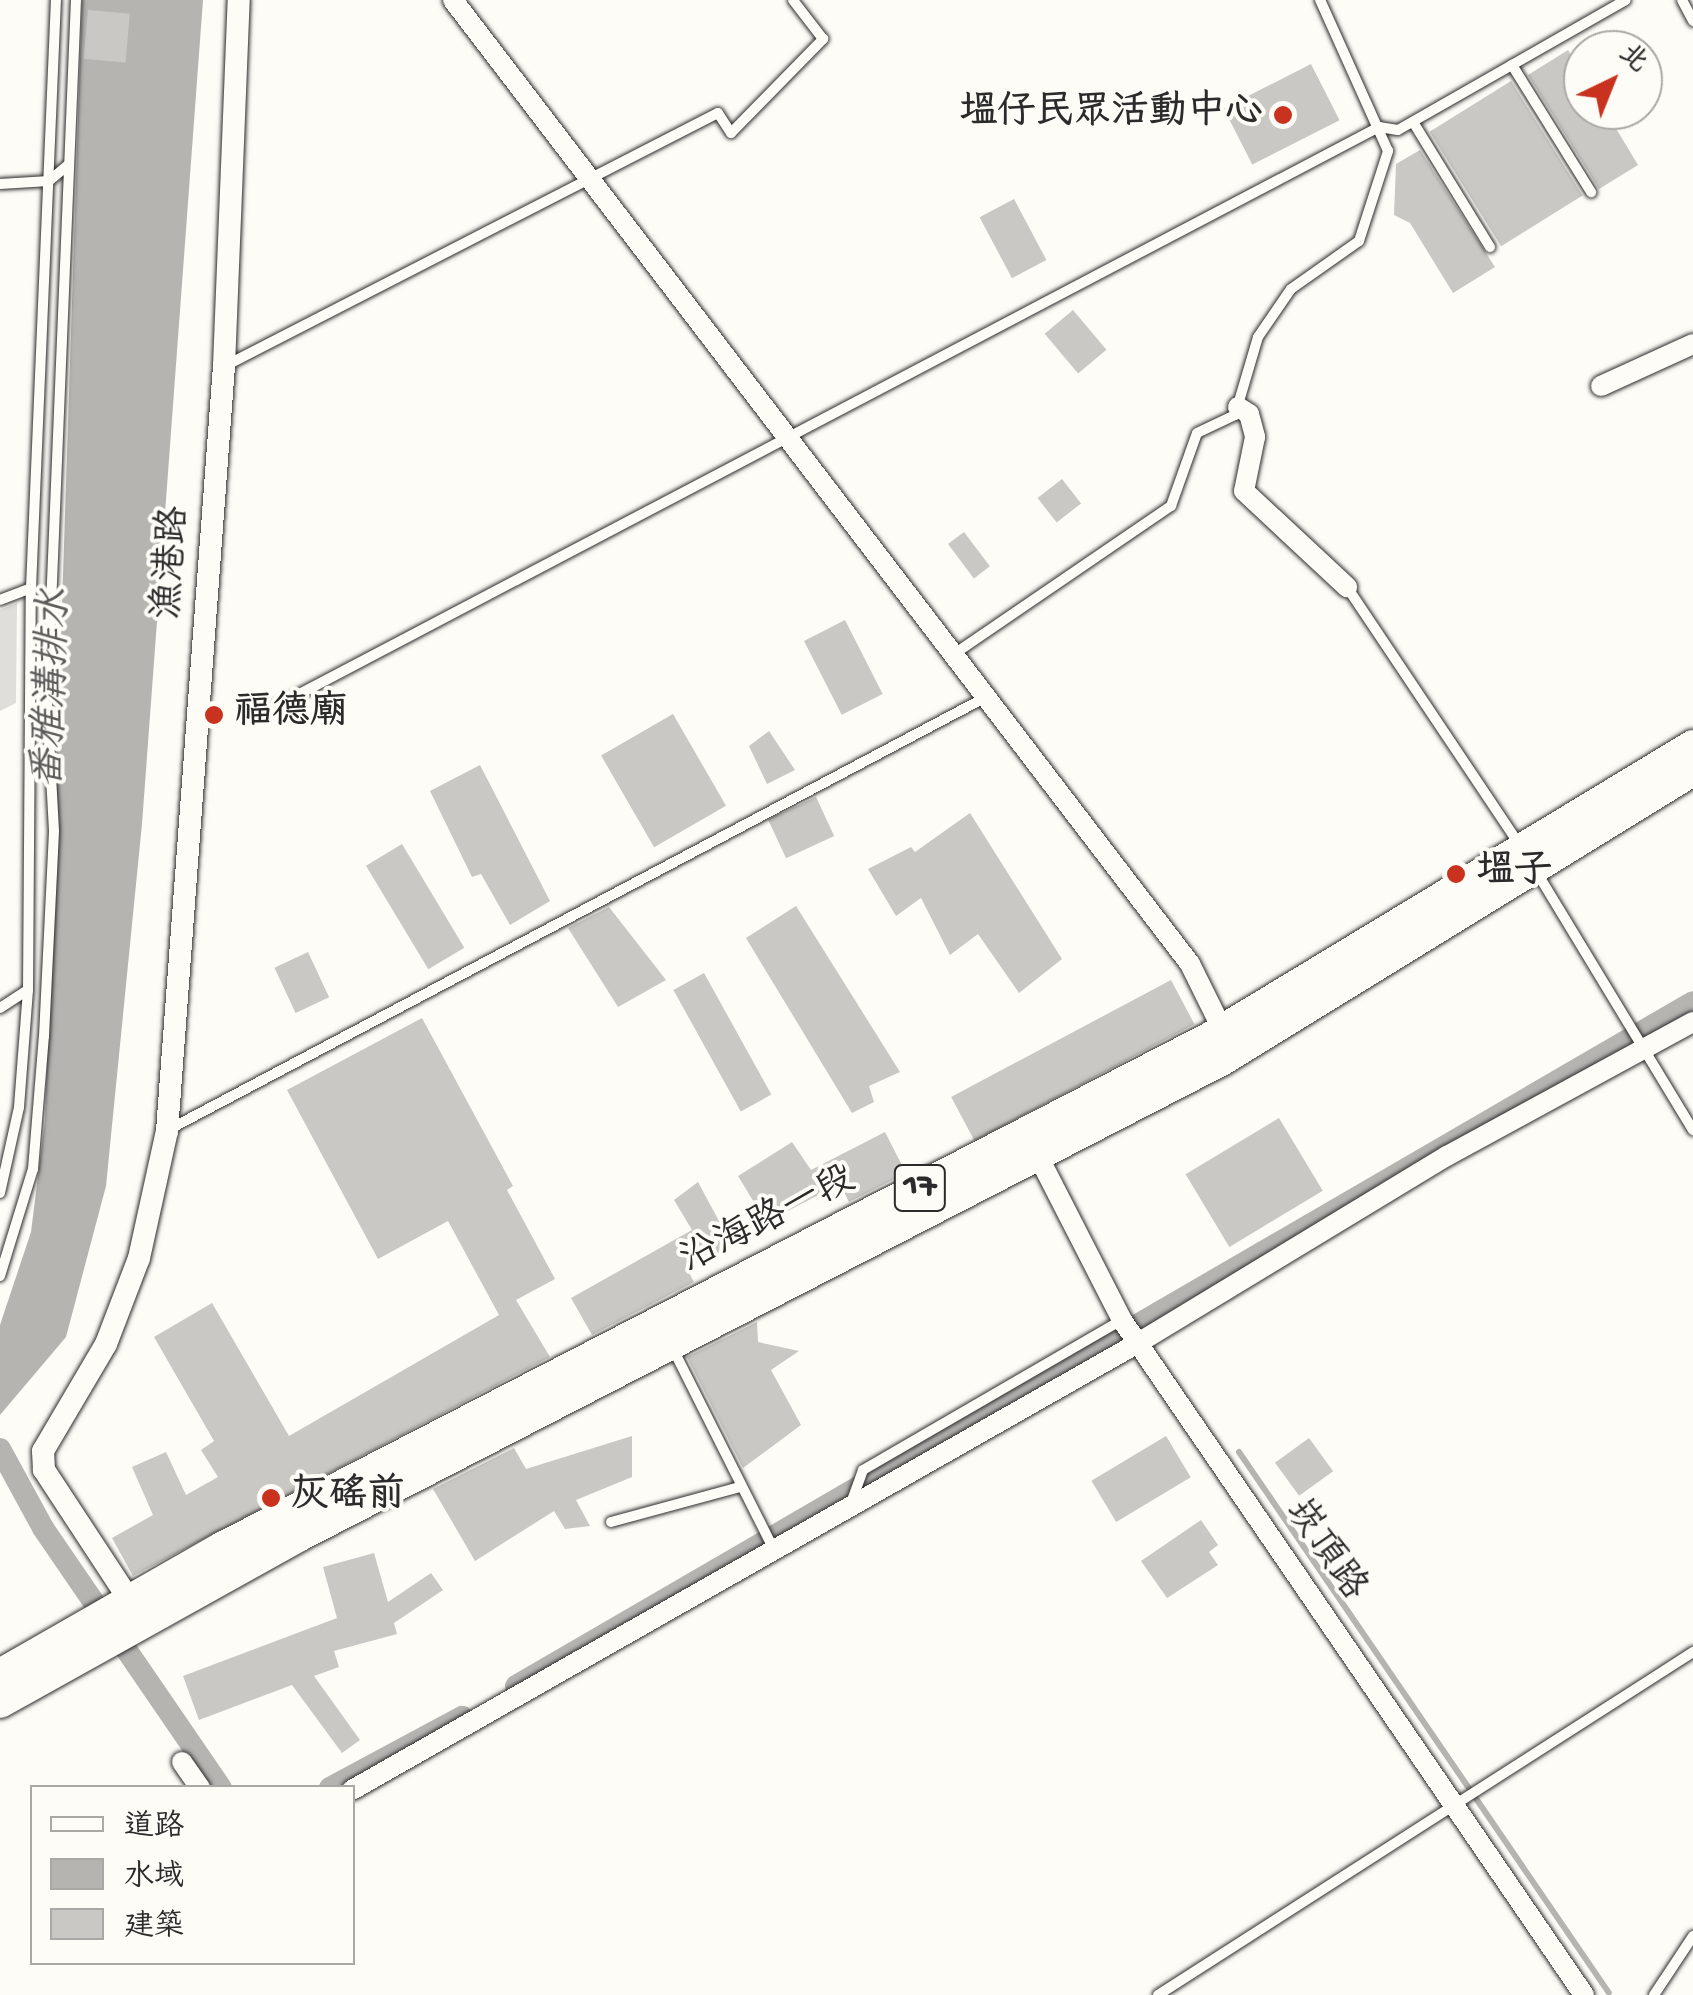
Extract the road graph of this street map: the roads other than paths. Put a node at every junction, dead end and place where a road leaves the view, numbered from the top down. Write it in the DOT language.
graph roads {
  1 [pos="56,0"];
  2 [pos="76,0"];
  3 [pos="240,0"];
  4 [pos="453,0"];
  5 [pos="793,0"];
  6 [pos="1320,0"];
  7 [pos="1626,0"];
  8 [pos="1682,0"];
  9 [pos="1693,21"];
  10 [pos="1512,65"];
  11 [pos="1413,122"];
  12 [pos="1379,127"];
  13 [pos="68,166"];
  14 [pos="588,179"];
  15 [pos="49,182"];
  16 [pos="0,184"];
  17 [pos="1590,192"];
  18 [pos="1490,247"];
  19 [pos="1693,344"];
  20 [pos="224,366"];
  21 [pos="1601,386"];
  22 [pos="1238,406"];
  23 [pos="787,441"];
  24 [pos="30,588"];
  25 [pos="1347,588"];
  26 [pos="0,600"];
  27 [pos="954,654"];
  28 [pos="986,698"];
  29 [pos="269,710"];
  30 [pos="1693,745"];
  31 [pos="1693,772"];
  32 [pos="1528,859"];
  33 [pos="28,990"];
  34 [pos="0,1008"];
  35 [pos="1693,1022"];
  36 [pos="1229,1041"];
  37 [pos="1642,1051"];
  38 [pos="1693,1130"];
  39 [pos="167,1131"];
  40 [pos="1033,1144"];
  41 [pos="0,1193"];
  42 [pos="0,1276"];
  43 [pos="697,1320"];
  44 [pos="1122,1320"];
  45 [pos="1138,1343"];
  46 [pos="673,1349"];
  47 [pos="513,1415"];
  48 [pos="740,1487"];
  49 [pos="849,1509"];
  50 [pos="610,1522"];
  51 [pos="775,1553"];
  52 [pos="137,1611"];
  53 [pos="97,1634"];
  54 [pos="1693,1652"];
  55 [pos="0,1674"];
  56 [pos="0,1703"];
  57 [pos="182,1762"];
  58 [pos="198,1785"];
  59 [pos="355,1788"];
  60 [pos="1456,1806"];
  61 [pos="1693,1936"];
  62 [pos="1158,1995"];
  63 [pos="1584,1995"];
  64 [pos="1654,1995"];
  1 -- 15 [label="lane"];
  2 -- 13 [label="lane"];
  3 -- 20 [label="street, 漁港路"];
  4 -- 14 [label="street"];
  5 -- 14 [label="lane"];
  6 -- 12 [label="lane"];
  7 -- 10 [label="lane"];
  8 -- 9 [label="lane"];
  10 -- 11 [label="lane"];
  10 -- 17 [label="lane"];
  11 -- 12 [label="lane"];
  11 -- 18 [label="lane"];
  12 -- 22 [label="lane"];
  12 -- 23 [label="lane"];
  13 -- 15 [label="lane"];
  13 -- 42 [label="lane"];
  14 -- 20 [label="lane"];
  14 -- 23 [label="street"];
  15 -- 16 [label="lane"];
  15 -- 24 [label="lane"];
  19 -- 21 [label="street"];
  20 -- 39 [label="street, 漁港路"];
  22 -- 25 [label="street"];
  22 -- 27 [label="lane"];
  23 -- 27 [label="street"];
  23 -- 29 [label="lane"];
  24 -- 26 [label="lane"];
  24 -- 33 [label="lane"];
  25 -- 32 [label="lane"];
  27 -- 28 [label="street"];
  28 -- 36 [label="street"];
  28 -- 39 [label="lane"];
  30 -- 32 [label="main road, 沿海路一段 / 17"];
  31 -- 32 [label="main road, 沿海路一段 / 17"];
  32 -- 36 [label="main road, 沿海路一段 / 17"];
  32 -- 37 [label="lane"];
  33 -- 34 [label="lane"];
  33 -- 41 [label="lane"];
  35 -- 37 [label="street"];
  36 -- 40 [label="main road, 沿海路一段 / 17"];
  37 -- 38 [label="lane"];
  37 -- 45 [label="street"];
  39 -- 52 [label="street, 漁港路"];
  40 -- 43 [label="main road, 沿海路一段 / 17"];
  40 -- 44 [label="street, 崁頂路"];
  43 -- 46 [label="main road, 沿海路一段 / 17"];
  43 -- 47 [label="main road, 沿海路一段 / 17"];
  44 -- 45 [label="street, 崁頂路"];
  44 -- 49 [label="lane"];
  45 -- 49 [label="street"];
  45 -- 60 [label="street, 崁頂路"];
  46 -- 47 [label="main road, 沿海路一段 / 17"];
  46 -- 48 [label="lane"];
  47 -- 52 [label="main road, 沿海路一段 / 17"];
  48 -- 50 [label="lane"];
  48 -- 51 [label="lane"];
  49 -- 51 [label="street"];
  51 -- 59 [label="street"];
  52 -- 53 [label="main road, 17"];
  53 -- 55 [label="main road, 17"];
  53 -- 56 [label="main road, 17"];
  54 -- 60 [label="lane"];
  57 -- 58 [label="street"];
  60 -- 62 [label="lane"];
  60 -- 63 [label="street, 崁頂路"];
  61 -- 64 [label="lane"];
}
